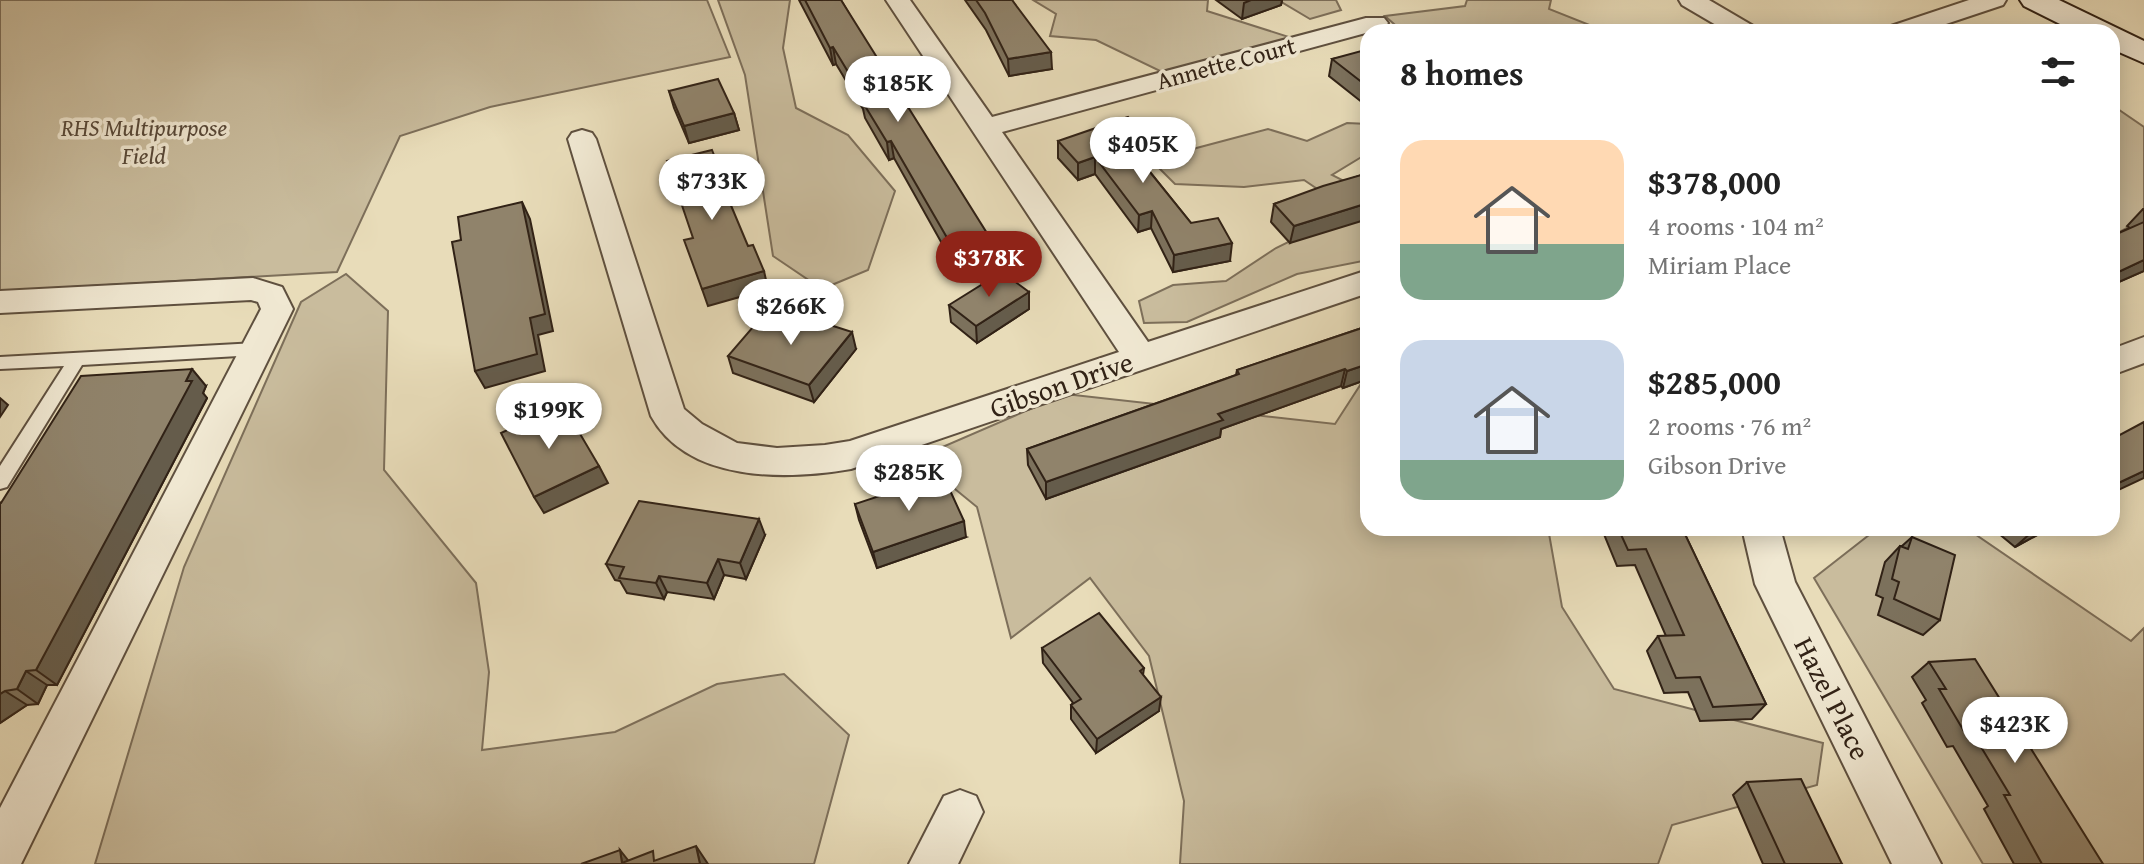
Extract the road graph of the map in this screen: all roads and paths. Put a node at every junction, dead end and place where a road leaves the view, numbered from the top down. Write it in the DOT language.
graph roads {
  1 [pos="898,0"];
  2 [pos="1691,0"];
  3 [pos="1994,0"];
  4 [pos="2035,0"];
  5 [pos="1360,24"];
  6 [pos="1732,24"];
  7 [pos="1921,24"];
  8 [pos="2084,24"];
  9 [pos="2120,41"];
  10 [pos="2144,53"];
  11 [pos="984,128"];
  12 [pos="582,139"];
  13 [pos="1360,284"];
  14 [pos="0,302"];
  15 [pos="258,349"];
  16 [pos="2144,349"];
  17 [pos="1140,357"];
  18 [pos="77,359"];
  19 [pos="2120,360"];
  20 [pos="0,363"];
  21 [pos="0,482"];
  22 [pos="1763,536"];
  23 [pos="960,812"];
  24 [pos="0,857"];
  25 [pos="933,864"];
  26 [pos="1917,864"];
  1 -- 11 [label="street"];
  2 -- 6 [label="street"];
  3 -- 7 [label="street"];
  4 -- 8 [label="street"];
  5 -- 11 [label="street, Annette Court"];
  9 -- 10 [label="street"];
  11 -- 17 [label="street"];
  12 -- 17 [label="street, Gibson Drive"];
  13 -- 17 [label="street, Gibson Drive"];
  14 -- 15 [label="street"];
  15 -- 18 [label="lane"];
  15 -- 24 [label="street"];
  16 -- 19 [label="street"];
  18 -- 20 [label="lane"];
  18 -- 21 [label="lane"];
  22 -- 26 [label="street, Hazel Place"];
  23 -- 25 [label="street"];
}
